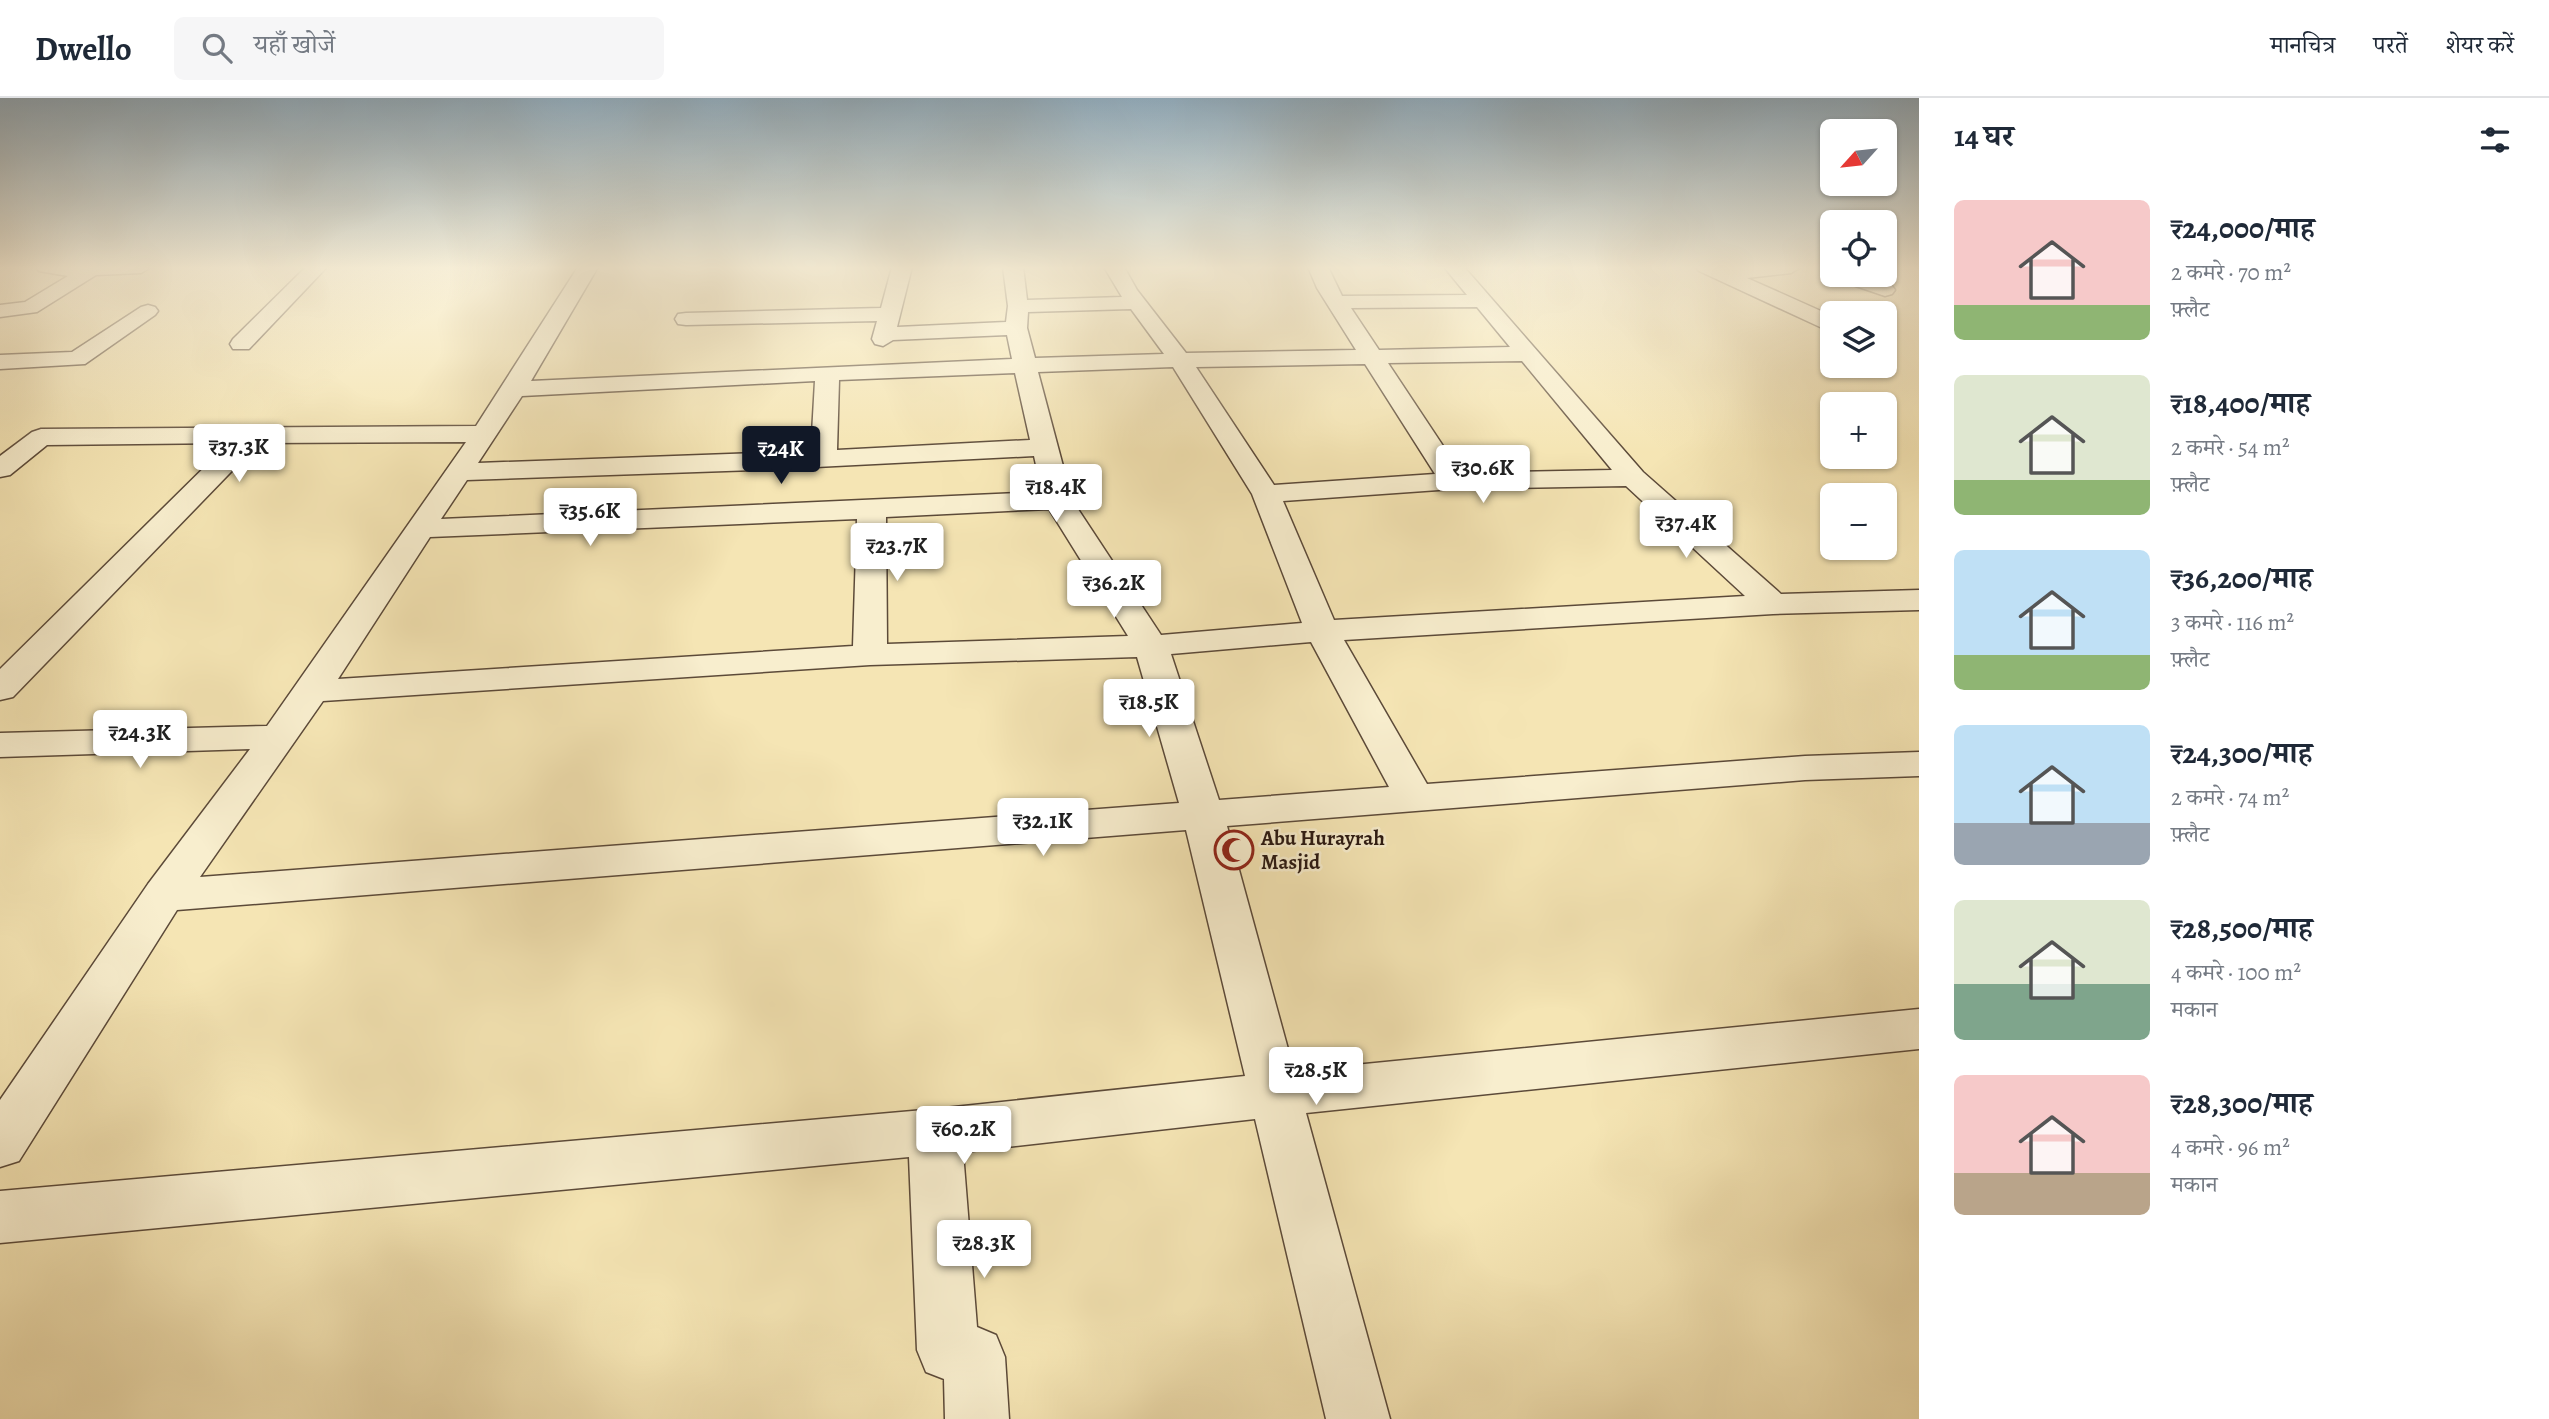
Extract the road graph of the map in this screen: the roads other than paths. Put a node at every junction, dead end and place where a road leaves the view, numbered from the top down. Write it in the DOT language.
graph roads {
  1 [pos="122,329"];
  2 [pos="256,329"];
  3 [pos="551,329"];
  4 [pos="886,329"];
  5 [pos="1019,329"];
  6 [pos="1157,329"];
  7 [pos="1355,329"];
  8 [pos="1506,329"];
  9 [pos="241,344"];
  10 [pos="1527,355"];
  11 [pos="1375,358"];
  12 [pos="1180,360"];
  13 [pos="0,362"];
  14 [pos="1027,368"];
  15 [pos="877,372"];
  16 [pos="827,373"];
  17 [pos="514,389"];
  18 [pos="485,433"];
  19 [pos="252,435"];
  20 [pos="1046,447"];
  21 [pos="824,457"];
  22 [pos="755,462"];
  23 [pos="0,469"];
  24 [pos="457,472"];
  25 [pos="1633,478"];
  26 [pos="1453,481"];
  27 [pos="1266,494"];
  28 [pos="1058,500"];
  29 [pos="872,510"];
  30 [pos="759,514"];
  31 [pos="419,529"];
  32 [pos="1919,600"];
  33 [pos="1773,604"];
  34 [pos="1322,631"];
  35 [pos="1151,646"];
  36 [pos="870,655"];
  37 [pos="0,689"];
  38 [pos="312,691"];
  39 [pos="279,737"];
  40 [pos="0,745"];
  41 [pos="1919,764"];
  42 [pos="1413,797"];
  43 [pos="1203,814"];
  44 [pos="164,895"];
  45 [pos="1919,1029"];
  46 [pos="1275,1094"];
  47 [pos="935,1132"];
  48 [pos="0,1144"];
  49 [pos="0,1217"];
  50 [pos="977,1419"];
  51 [pos="1358,1419"];
  1 -- 13 [label="street"];
  2 -- 9 [label="street"];
  3 -- 17 [label="street"];
  4 -- 15 [label="street"];
  5 -- 14 [label="street"];
  6 -- 12 [label="street"];
  7 -- 11 [label="street"];
  8 -- 10 [label="street"];
  10 -- 11 [label="street"];
  10 -- 25 [label="street"];
  11 -- 12 [label="street"];
  11 -- 26 [label="street"];
  12 -- 14 [label="street"];
  12 -- 27 [label="street"];
  14 -- 15 [label="street"];
  14 -- 20 [label="street"];
  15 -- 16 [label="street"];
  16 -- 17 [label="street"];
  16 -- 21 [label="street"];
  17 -- 18 [label="street"];
  18 -- 19 [label="street"];
  18 -- 24 [label="street"];
  19 -- 23 [label="street"];
  19 -- 37 [label="street"];
  20 -- 21 [label="street"];
  20 -- 28 [label="street"];
  21 -- 22 [label="street"];
  22 -- 24 [label="street"];
  22 -- 30 [label="street"];
  24 -- 31 [label="street"];
  25 -- 26 [label="street"];
  25 -- 33 [label="street"];
  26 -- 27 [label="street"];
  27 -- 34 [label="street"];
  28 -- 29 [label="street"];
  28 -- 35 [label="street"];
  29 -- 30 [label="street"];
  29 -- 36 [label="street"];
  30 -- 31 [label="street"];
  31 -- 38 [label="street"];
  32 -- 33 [label="street"];
  33 -- 34 [label="street"];
  34 -- 35 [label="street"];
  34 -- 42 [label="street"];
  35 -- 36 [label="street"];
  35 -- 43 [label="street"];
  36 -- 38 [label="street"];
  38 -- 39 [label="street"];
  39 -- 40 [label="street"];
  39 -- 44 [label="street"];
  41 -- 42 [label="street"];
  42 -- 43 [label="street"];
  43 -- 44 [label="street"];
  43 -- 46 [label="street"];
  44 -- 48 [label="street"];
  45 -- 46 [label="street"];
  46 -- 47 [label="street"];
  46 -- 51 [label="street"];
  47 -- 49 [label="street"];
  47 -- 50 [label="street"];
}
